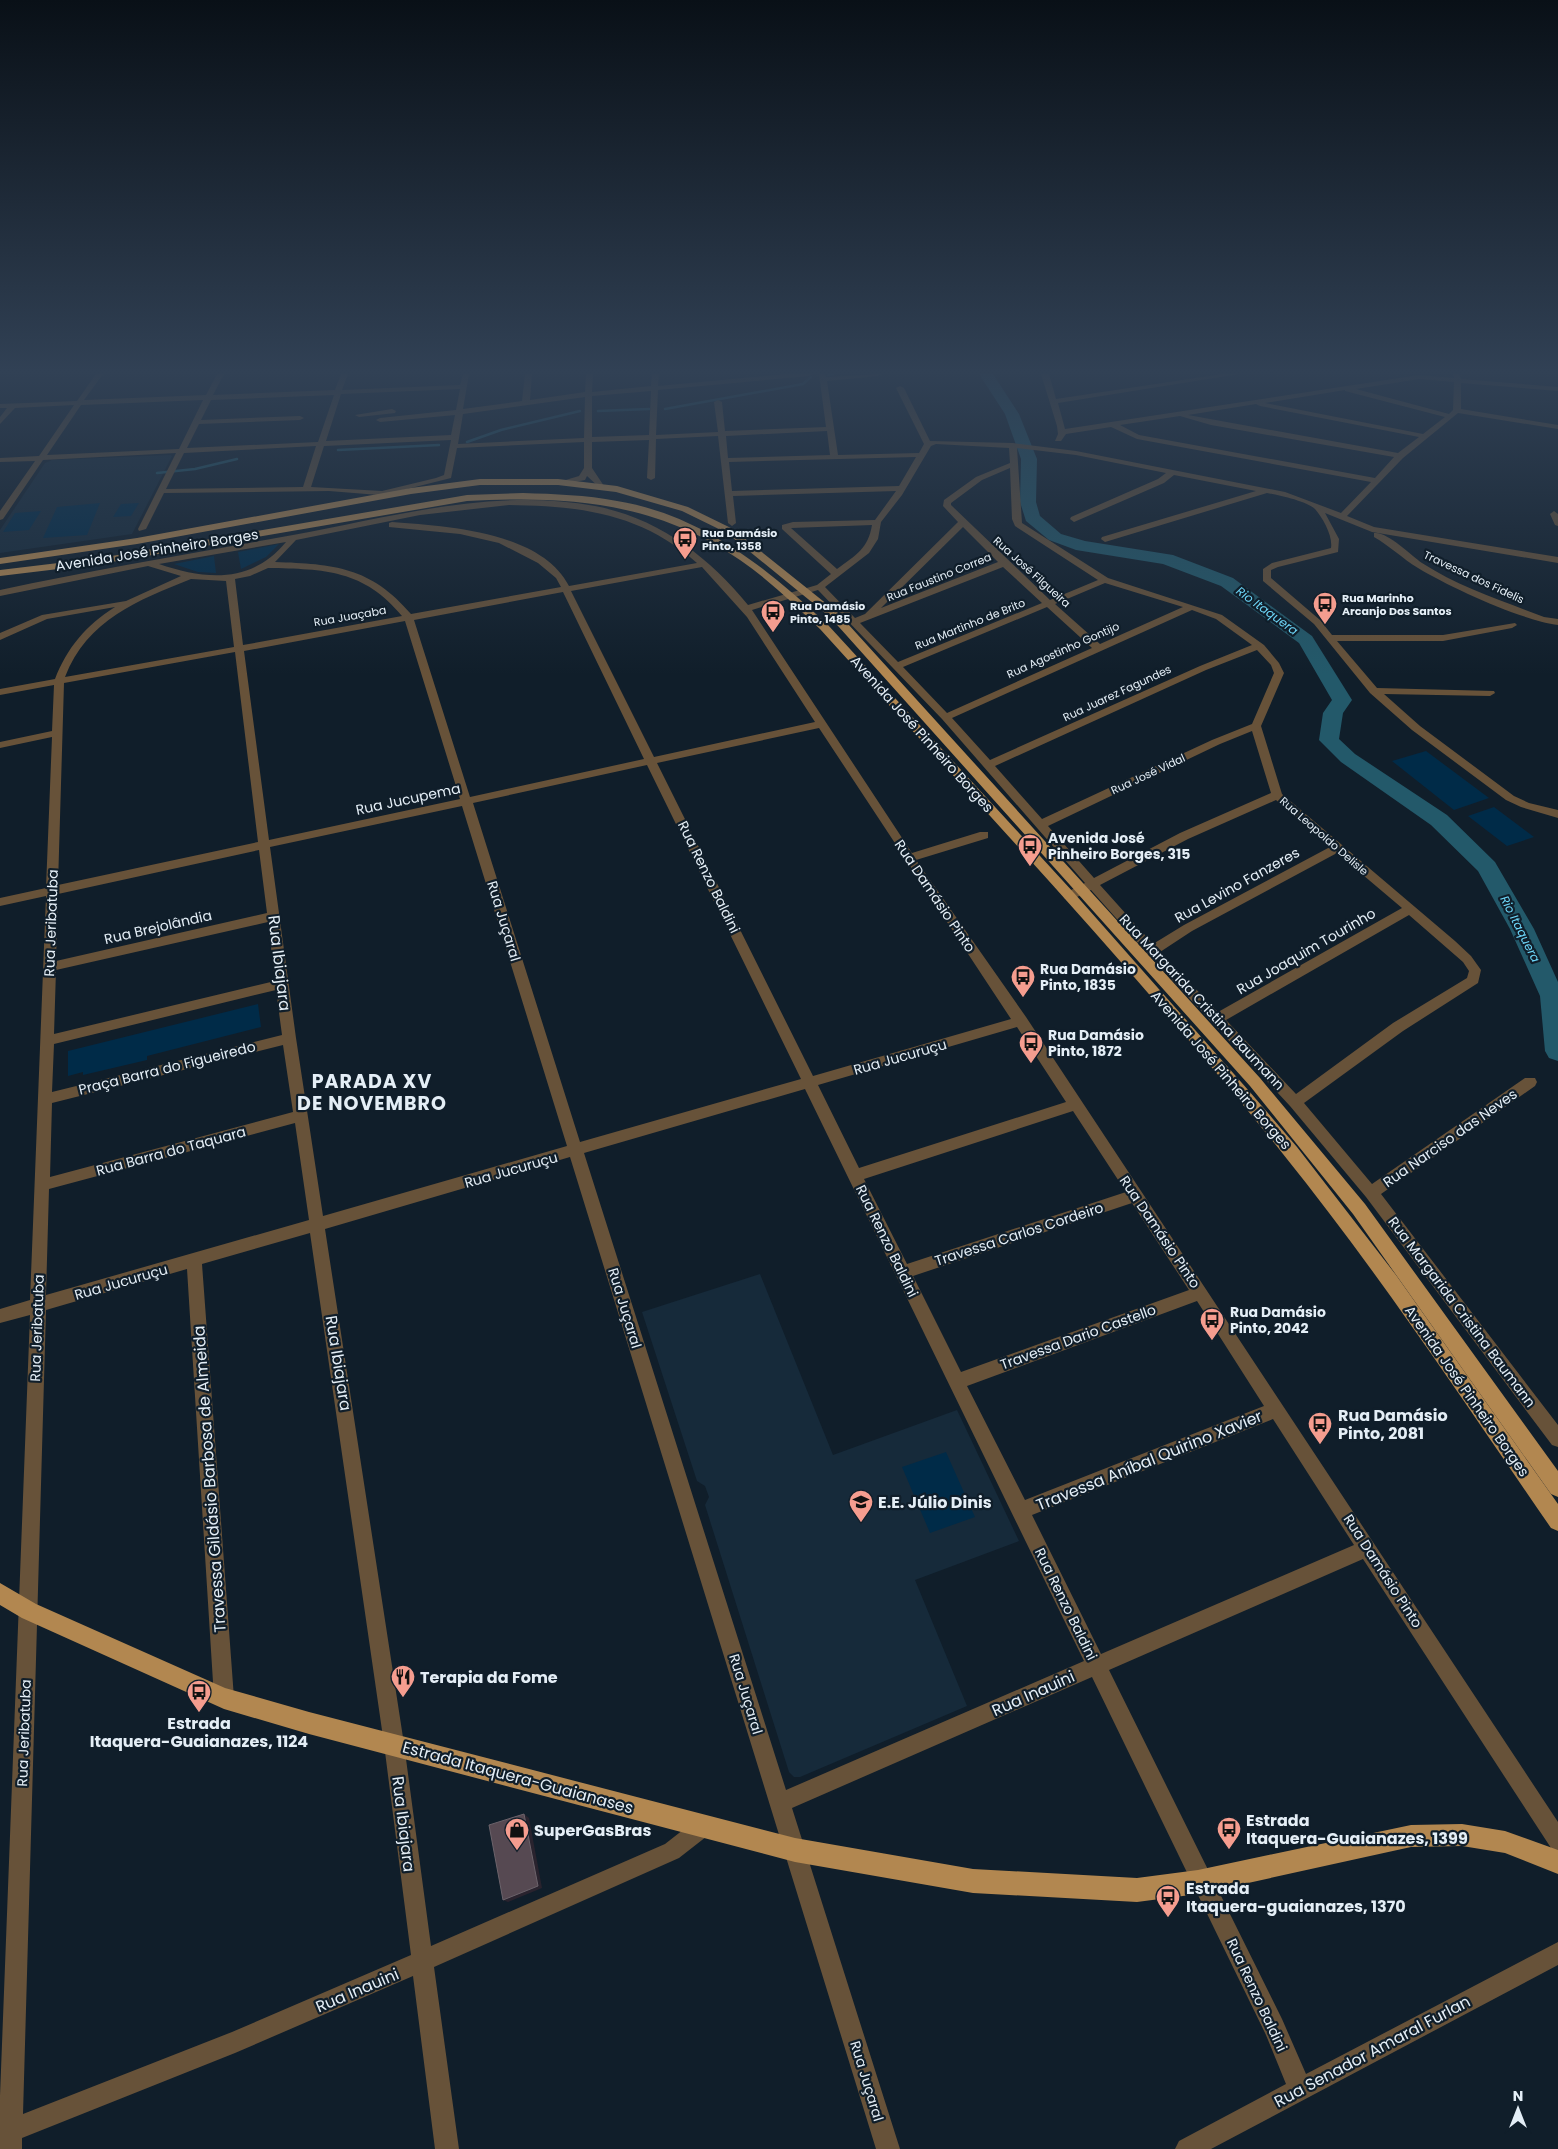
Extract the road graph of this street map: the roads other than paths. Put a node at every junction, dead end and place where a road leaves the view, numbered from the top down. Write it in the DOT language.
graph roads {
  1 [pos="28,474"];
  2 [pos="171,474"];
  3 [pos="311,474"];
  4 [pos="448,474"];
  5 [pos="584,474"];
  6 [pos="591,474"];
  7 [pos="651,474"];
  8 [pos="727,474"];
  9 [pos="909,474"];
  10 [pos="987,474"];
  11 [pos="1015,474"];
  12 [pos="1169,474"];
  13 [pos="1184,474"];
  14 [pos="1338,474"];
  15 [pos="1385,474"];
  16 [pos="651,478"];
  17 [pos="563,482"];
  18 [pos="1378,482"];
  19 [pos="600,486"];
  20 [pos="902,488"];
  21 [pos="306,489"];
  22 [pos="163,490"];
  23 [pos="1268,490"];
  24 [pos="382,494"];
  25 [pos="729,494"];
  26 [pos="1316,505"];
  27 [pos="1,513"];
  28 [pos="1554,514"];
  29 [pos="1342,517"];
  30 [pos="1074,519"];
  31 [pos="877,522"];
  32 [pos="732,523"];
  33 [pos="962,523"];
  34 [pos="1558,523"];
  35 [pos="371,524"];
  36 [pos="1361,526"];
  37 [pos="142,529"];
  38 [pos="293,538"];
  39 [pos="1105,539"];
  40 [pos="1558,560"];
  41 [pos="0,561"];
  42 [pos="150,563"];
  43 [pos="1004,563"];
  44 [pos="704,564"];
  45 [pos="268,565"];
  46 [pos="0,573"];
  47 [pos="837,574"];
  48 [pos="189,576"];
  49 [pos="230,578"];
  50 [pos="1105,580"];
  51 [pos="26,587"];
  52 [pos="820,587"];
  53 [pos="568,590"];
  54 [pos="0,592"];
  55 [pos="798,595"];
  56 [pos="0,599"];
  57 [pos="128,602"];
  58 [pos="1049,605"];
  59 [pos="1191,607"];
  60 [pos="746,609"];
  61 [pos="409,618"];
  62 [pos="860,620"];
  63 [pos="1558,622"];
  64 [pos="1512,625"];
  65 [pos="0,637"];
  66 [pos="1330,638"];
  67 [pos="1258,646"];
  68 [pos="1098,648"];
  69 [pos="239,649"];
  70 [pos="897,666"];
  71 [pos="59,681"];
  72 [pos="1374,690"];
  73 [pos="0,692"];
  74 [pos="1490,693"];
  75 [pos="946,717"];
  76 [pos="822,724"];
  77 [pos="1256,726"];
  78 [pos="58,733"];
  79 [pos="0,745"];
  80 [pos="652,760"];
  81 [pos="988,765"];
  82 [pos="1277,794"];
  83 [pos="466,801"];
  84 [pos="1558,814"];
  85 [pos="1040,825"];
  86 [pos="984,835"];
  87 [pos="265,844"];
  88 [pos="1337,848"];
  89 [pos="909,858"];
  90 [pos="1081,890"];
  91 [pos="52,891"];
  92 [pos="0,902"];
  93 [pos="1410,909"];
  94 [pos="274,916"];
  95 [pos="1152,951"];
  96 [pos="49,967"];
  97 [pos="283,984"];
  98 [pos="1217,1019"];
  99 [pos="1021,1021"];
  100 [pos="289,1038"];
  101 [pos="47,1041"];
  102 [pos="1530,1082"];
  103 [pos="810,1083"];
  104 [pos="45,1099"];
  105 [pos="1295,1102"];
  106 [pos="1075,1105"];
  107 [pos="301,1116"];
  108 [pos="576,1151"];
  109 [pos="854,1176"];
  110 [pos="42,1185"];
  111 [pos="1371,1193"];
  112 [pos="1136,1195"];
  113 [pos="318,1225"];
  114 [pos="194,1261"];
  115 [pos="902,1273"];
  116 [pos="1200,1293"];
  117 [pos="38,1306"];
  118 [pos="0,1316"];
  119 [pos="956,1382"];
  120 [pos="1277,1409"];
  121 [pos="1558,1439"];
  122 [pos="1558,1487"];
  123 [pos="1020,1511"];
  124 [pos="1558,1522"];
  125 [pos="1368,1548"];
  126 [pos="0,1593"];
  127 [pos="29,1611"];
  128 [pos="1096,1666"];
  129 [pos="224,1698"];
  130 [pos="394,1744"];
  131 [pos="780,1803"];
  132 [pos="704,1826"];
  133 [pos="1558,1841"];
  134 [pos="796,1850"];
  135 [pos="1558,1862"];
  136 [pos="1203,1881"];
  137 [pos="1558,1954"];
  138 [pos="422,1962"];
  139 [pos="1300,2088"];
  140 [pos="7,2138"];
  141 [pos="447,2149"];
  142 [pos="888,2149"];
  143 [pos="1187,2149"];
  1 -- 27 [label="street"];
  2 -- 22 [label="street"];
  3 -- 21 [label="street"];
  4 -- 24 [label="street"];
  5 -- 17 [label="street"];
  6 -- 19 [label="street"];
  7 -- 16 [label="street"];
  8 -- 25 [label="street"];
  9 -- 20 [label="street"];
  10 -- 33 [label="street, Rua José Filgueira"];
  11 -- 50 [label="street"];
  12 -- 30 [label="street"];
  13 -- 23 [label="street"];
  14 -- 18 [label="street"];
  15 -- 18 [label="street"];
  17 -- 19 [label="main road, Avenida José Pinheiro Borges"];
  17 -- 24 [label="main road, Avenida José Pinheiro Borges"];
  18 -- 29 [label="street"];
  19 -- 55 [label="main road, Avenida José Pinheiro Borges"];
  20 -- 25 [label="street"];
  20 -- 31 [label="street"];
  21 -- 22 [label="street"];
  21 -- 24 [label="street"];
  22 -- 37 [label="street"];
  23 -- 26 [label="street"];
  23 -- 39 [label="street"];
  24 -- 41 [label="main road, Avenida José Pinheiro Borges"];
  25 -- 32 [label="street"];
  26 -- 29 [label="street"];
  26 -- 66 [label="street"];
  28 -- 34 [label="street"];
  29 -- 36 [label="street"];
  31 -- 47 [label="street"];
  31 -- 47 [label="street"];
  33 -- 43 [label="street, Rua José Filgueira"];
  33 -- 62 [label="street"];
  35 -- 38 [label="street, Rua Damásio Pinto"];
  35 -- 44 [label="street, Rua Damásio Pinto"];
  35 -- 53 [label="street, Rua Renzo Baldini"];
  36 -- 40 [label="street"];
  36 -- 63 [label="street, Travessa dos Fidelis"];
  38 -- 42 [label="street, Rua Damásio Pinto"];
  38 -- 45 [label="street"];
  42 -- 48 [label="street"];
  42 -- 51 [label="street, Rua Damásio Pinto"];
  43 -- 58 [label="street, Rua José Filgueira"];
  43 -- 62 [label="street, Rua Faustino Correa"];
  44 -- 53 [label="street, Rua Juaçaba"];
  44 -- 60 [label="street, Rua Damásio Pinto"];
  45 -- 49 [label="street"];
  45 -- 61 [label="street, Rua Juçaral"];
  46 -- 55 [label="main road, Avenida José Pinheiro Borges"];
  47 -- 52 [label="street"];
  48 -- 49 [label="street"];
  48 -- 57 [label="street, Rua Jeribatuba"];
  49 -- 69 [label="street, Rua Ibiajara"];
  50 -- 58 [label="street, Rua Martinho de Brito"];
  50 -- 59 [label="street"];
  51 -- 54 [label="street, Rua Damásio Pinto"];
  51 -- 56 [label="street"];
  52 -- 55 [label="street"];
  52 -- 62 [label="street, Rua Margarida Cristina Baumann"];
  53 -- 61 [label="street, Rua Juaçaba"];
  53 -- 80 [label="street, Rua Renzo Baldini"];
  55 -- 60 [label="street"];
  55 -- 90 [label="main road, Avenida José Pinheiro Borges"];
  57 -- 65 [label="street"];
  57 -- 71 [label="street, Rua Jeribatuba"];
  58 -- 68 [label="street, Rua José Filgueira"];
  58 -- 70 [label="street, Rua Martinho de Brito"];
  59 -- 67 [label="street"];
  59 -- 68 [label="street, Rua Agostinho Gontijo"];
  60 -- 76 [label="street, Rua Damásio Pinto"];
  61 -- 69 [label="street, Rua Juaçaba"];
  61 -- 83 [label="street, Rua Juçaral"];
  62 -- 70 [label="street, Rua Margarida Cristina Baumann"];
  64 -- 66 [label="street"];
  66 -- 72 [label="street"];
  67 -- 77 [label="street"];
  67 -- 81 [label="street, Rua Juarez Fagundes"];
  68 -- 75 [label="street, Rua Agostinho Gontijo"];
  69 -- 71 [label="street, Rua Juaçaba"];
  69 -- 87 [label="street, Rua Ibiajara"];
  70 -- 75 [label="street, Rua Margarida Cristina Baumann"];
  71 -- 73 [label="street, Rua Juaçaba"];
  71 -- 78 [label="street, Rua Jeribatuba"];
  72 -- 74 [label="street"];
  72 -- 84 [label="street"];
  75 -- 81 [label="street, Rua Margarida Cristina Baumann"];
  76 -- 80 [label="street, Rua Jucupema"];
  76 -- 89 [label="street, Rua Damásio Pinto"];
  77 -- 82 [label="street, Rua Leopoldo Delisle"];
  77 -- 85 [label="street, Rua José Vidal"];
  78 -- 79 [label="street"];
  78 -- 91 [label="street, Rua Jeribatuba"];
  80 -- 83 [label="street, Rua Jucupema"];
  80 -- 103 [label="street, Rua Renzo Baldini"];
  81 -- 85 [label="street, Rua Margarida Cristina Baumann"];
  82 -- 88 [label="street, Rua Leopoldo Delisle"];
  82 -- 90 [label="street"];
  83 -- 87 [label="street, Rua Jucupema"];
  83 -- 108 [label="street, Rua Juçaral"];
  85 -- 90 [label="street, Rua Margarida Cristina Baumann"];
  86 -- 89 [label="street"];
  87 -- 91 [label="street, Rua Jucupema"];
  87 -- 94 [label="street, Rua Ibiajara"];
  88 -- 93 [label="street, Rua Leopoldo Delisle"];
  88 -- 95 [label="street, Rua Levino Fanzeres"];
  89 -- 99 [label="street, Rua Damásio Pinto"];
  90 -- 95 [label="street, Rua Margarida Cristina Baumann"];
  90 -- 122 [label="main road, Avenida José Pinheiro Borges"];
  90 -- 124 [label="main road, Avenida José Pinheiro Borges"];
  91 -- 92 [label="street, Rua Jucupema"];
  91 -- 96 [label="street, Rua Jeribatuba"];
  93 -- 98 [label="street, Rua Joaquim Tourinho"];
  93 -- 105 [label="street, Rua Leopoldo Delisle"];
  94 -- 96 [label="street, Rua Brejolândia"];
  94 -- 97 [label="street, Rua Ibiajara"];
  95 -- 98 [label="street, Rua Margarida Cristina Baumann"];
  96 -- 101 [label="street, Rua Jeribatuba"];
  97 -- 100 [label="street, Rua Ibiajara"];
  97 -- 101 [label="street"];
  98 -- 105 [label="street, Rua Margarida Cristina Baumann"];
  99 -- 103 [label="street, Rua Jucuruçu"];
  99 -- 106 [label="street, Rua Damásio Pinto"];
  100 -- 104 [label="street, Praça Barra do Figueiredo"];
  100 -- 107 [label="street, Rua Ibiajara"];
  101 -- 104 [label="street, Rua Jeribatuba"];
  102 -- 111 [label="street, Rua Narciso das Neves"];
  103 -- 108 [label="street, Rua Jucuruçu"];
  103 -- 109 [label="street, Rua Renzo Baldini"];
  104 -- 110 [label="street, Rua Jeribatuba"];
  105 -- 111 [label="street, Rua Margarida Cristina Baumann"];
  106 -- 109 [label="street"];
  106 -- 112 [label="street, Rua Damásio Pinto"];
  107 -- 110 [label="street, Rua Barra do Taquara"];
  107 -- 113 [label="street, Rua Ibiajara"];
  108 -- 113 [label="street, Rua Jucuruçu"];
  108 -- 131 [label="street, Rua Juçaral"];
  109 -- 115 [label="street, Rua Renzo Baldini"];
  110 -- 117 [label="street, Rua Jeribatuba"];
  111 -- 121 [label="street, Rua Margarida Cristina Baumann"];
  112 -- 115 [label="street, Travessa Carlos Cordeiro"];
  112 -- 116 [label="street, Rua Damásio Pinto"];
  113 -- 114 [label="street, Rua Jucuruçu"];
  113 -- 130 [label="street, Rua Ibiajara"];
  114 -- 117 [label="street, Rua Jucuruçu"];
  114 -- 129 [label="street, Travessa Gildásio Barbosa de Almeida"];
  115 -- 119 [label="street, Rua Renzo Baldini"];
  116 -- 119 [label="street, Travessa Dario Castello"];
  116 -- 120 [label="street, Rua Damásio Pinto"];
  117 -- 118 [label="street, Rua Jucuruçu"];
  117 -- 127 [label="street, Rua Jeribatuba"];
  119 -- 123 [label="street, Rua Renzo Baldini"];
  120 -- 123 [label="street, Travessa Aníbal Quirino Xavier"];
  120 -- 125 [label="street, Rua Damásio Pinto"];
  123 -- 128 [label="street, Rua Renzo Baldini"];
  125 -- 128 [label="street, Rua Inauini"];
  125 -- 133 [label="street, Rua Damásio Pinto"];
  126 -- 127 [label="main road, Estrada Itaquera-Guaianases"];
  127 -- 129 [label="main road, Estrada Itaquera-Guaianases"];
  127 -- 140 [label="street, Rua Jeribatuba"];
  128 -- 131 [label="street, Rua Inauini"];
  128 -- 136 [label="street, Rua Renzo Baldini"];
  129 -- 130 [label="main road, Estrada Itaquera-Guaianases"];
  130 -- 132 [label="main road, Estrada Itaquera-Guaianases"];
  130 -- 138 [label="street, Rua Ibiajara"];
  131 -- 134 [label="street, Rua Juçaral"];
  132 -- 134 [label="main road, Estrada Itaquera-Guaianases"];
  132 -- 138 [label="street, Rua Inauini"];
  134 -- 136 [label="main road, Estrada Itaquera-Guaianases"];
  134 -- 142 [label="street, Rua Juçaral"];
  135 -- 136 [label="main road, Estrada Itaquera-Guaianases"];
  136 -- 139 [label="street, Rua Renzo Baldini"];
  137 -- 139 [label="street, Rua Senador Amaral Furlan"];
  138 -- 140 [label="street, Rua Inauini"];
  138 -- 141 [label="street, Rua Ibiajara"];
  139 -- 143 [label="street, Rua Senador Amaral Furlan"];
}
